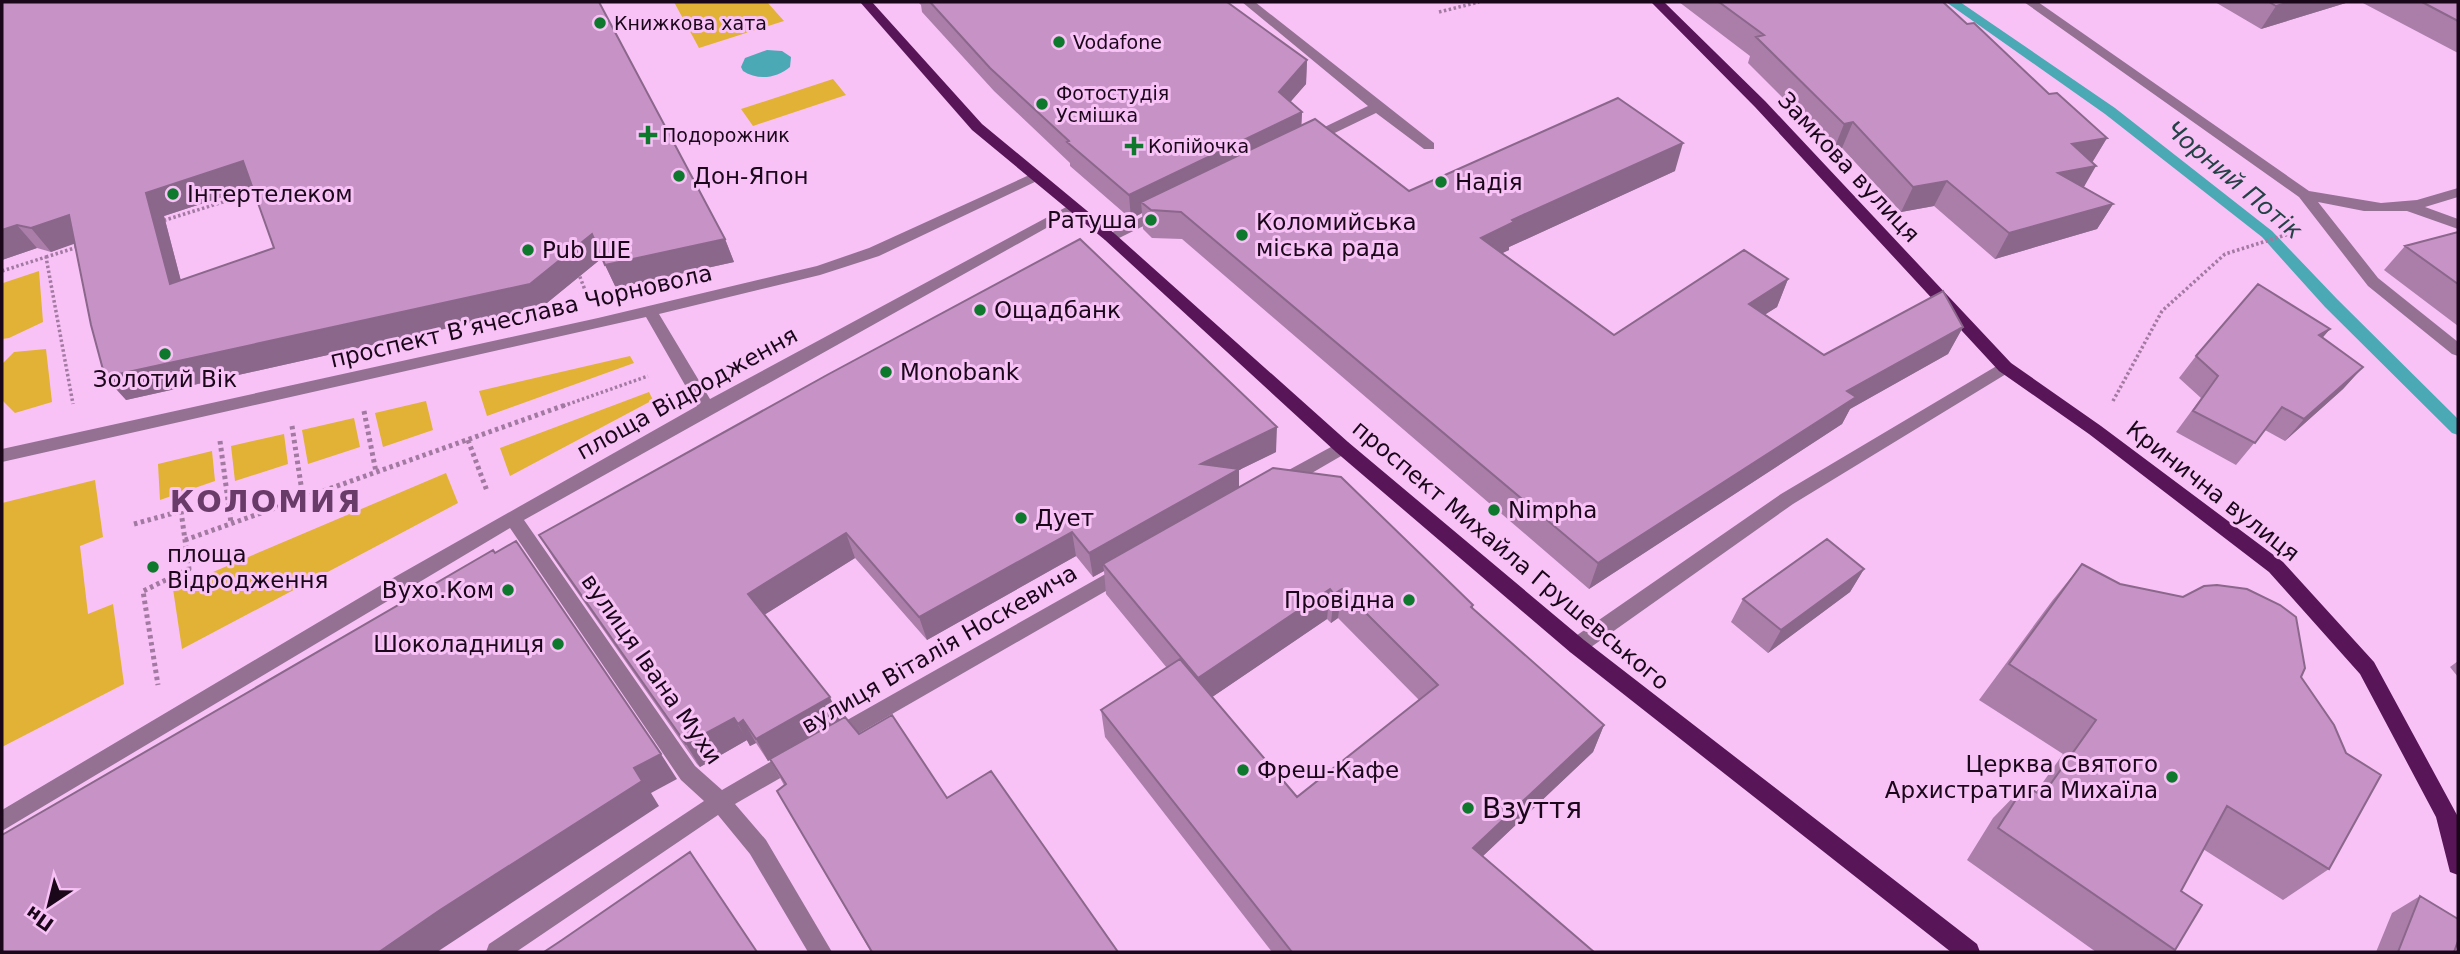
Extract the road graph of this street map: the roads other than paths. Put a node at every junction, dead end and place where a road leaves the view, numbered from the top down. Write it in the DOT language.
graph roads {
  1 [pos="866,2"];
  2 [pos="1248,2"];
  3 [pos="1657,2"];
  4 [pos="2030,2"];
  5 [pos="1377,107"];
  6 [pos="1429,146"];
  7 [pos="1292,149"];
  8 [pos="1037,176"];
  9 [pos="2458,192"];
  10 [pos="2304,194"];
  11 [pos="1182,202"];
  12 [pos="2412,207"];
  13 [pos="1075,208"];
  14 [pos="2458,224"];
  15 [pos="1110,237"];
  16 [pos="650,311"];
  17 [pos="2458,350"];
  18 [pos="2005,367"];
  19 [pos="707,409"];
  20 [pos="1342,447"];
  21 [pos="2,455"];
  22 [pos="1259,495"];
  23 [pos="507,521"];
  24 [pos="1139,563"];
  25 [pos="1577,646"];
  26 [pos="720,802"];
  27 [pos="2,821"];
  28 [pos="2458,865"];
  29 [pos="497,952"];
  30 [pos="821,952"];
  31 [pos="1969,952"];
  1 -- 8 [label="main road, проспект Михайла Грушевського"];
  2 -- 5 [label="street"];
  3 -- 18 [label="main road, Замкова вулиця"];
  4 -- 10 [label="street"];
  5 -- 6 [label="street"];
  5 -- 7 [label="street"];
  8 -- 13 [label="main road, проспект Михайла Грушевського"];
  8 -- 16 [label="street, проспект Вʼячеслава Чорновола"];
  9 -- 12 [label="street"];
  10 -- 12 [label="street"];
  10 -- 17 [label="street"];
  11 -- 15 [label="street"];
  12 -- 14 [label="street"];
  13 -- 15 [label="main road, проспект Михайла Грушевського"];
  13 -- 19 [label="street, площа Відродження"];
  15 -- 20 [label="main road, проспект Михайла Грушевського"];
  16 -- 19 [label="street"];
  16 -- 21 [label="street, проспект Вʼячеслава Чорновола"];
  18 -- 25 [label="street"];
  18 -- 28 [label="main road, Кринична вулиця"];
  19 -- 23 [label="street, площа Відродження"];
  20 -- 22 [label="street"];
  20 -- 25 [label="main road, проспект Михайла Грушевського"];
  23 -- 26 [label="street, вулиця Івана Мухи"];
  23 -- 27 [label="street, площа Відродження"];
  24 -- 26 [label="street, вулиця Віталія Носкевича"];
  25 -- 31 [label="main road, проспект Михайла Грушевського"];
  26 -- 29 [label="street, вулиця Віталія Носкевича"];
  26 -- 30 [label="street, вулиця Івана Мухи"];
}
